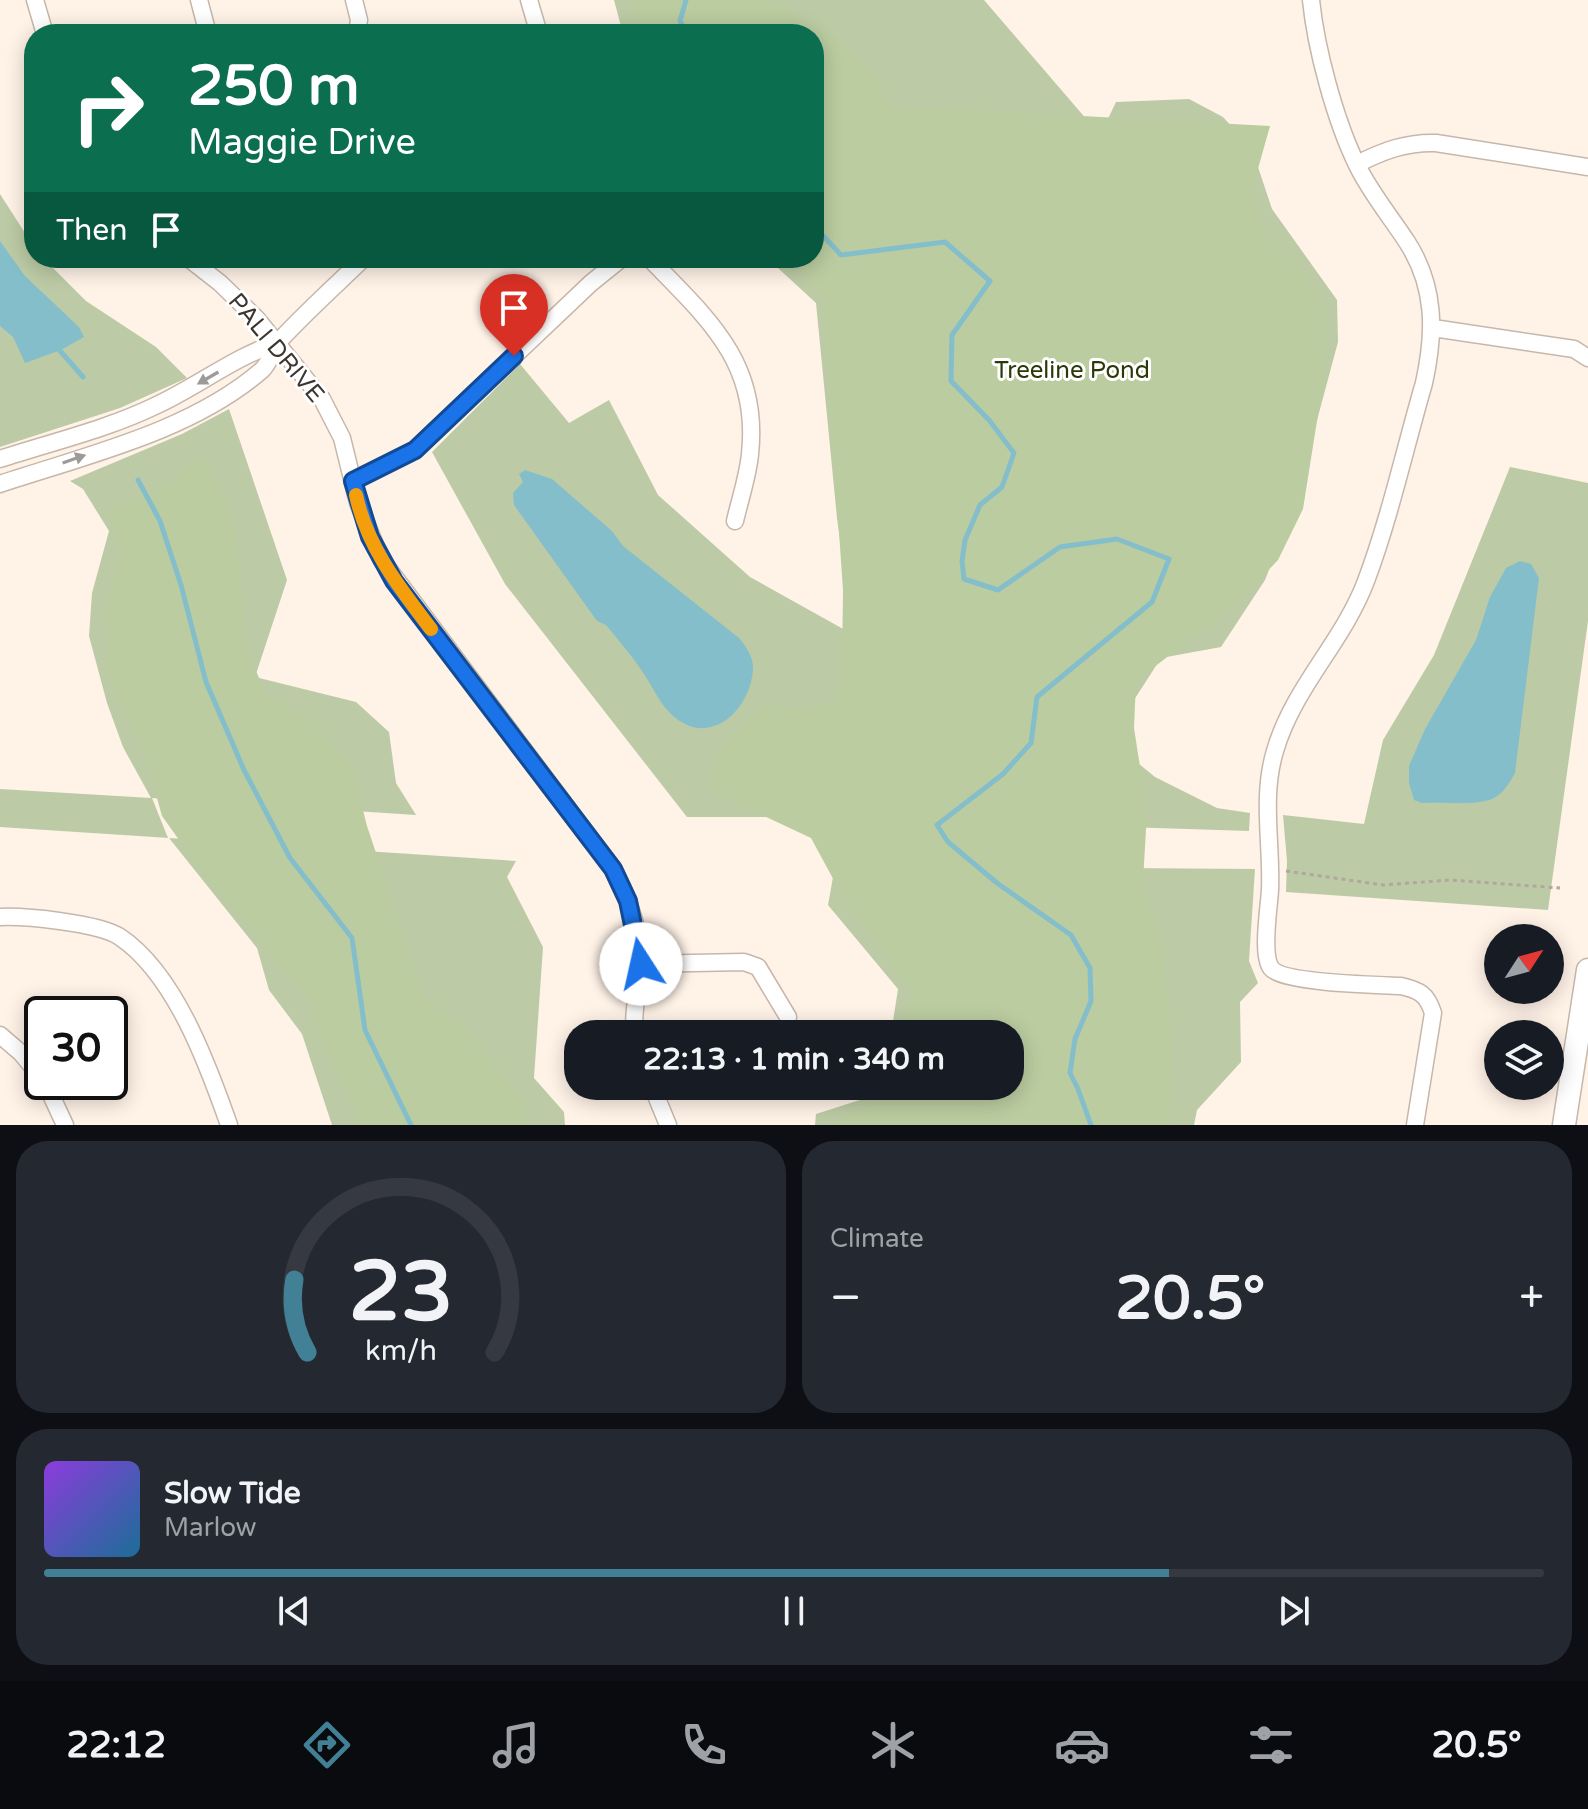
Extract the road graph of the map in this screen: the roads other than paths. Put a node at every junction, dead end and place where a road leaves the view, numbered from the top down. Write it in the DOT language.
graph roads {
  1 [pos="35,0"];
  2 [pos="199,0"];
  3 [pos="354,0"];
  4 [pos="529,0"];
  5 [pos="1311,0"];
  6 [pos="42,24"];
  7 [pos="205,24"];
  8 [pos="358,24"];
  9 [pos="536,24"];
  10 [pos="1357,164"];
  11 [pos="1588,167"];
  12 [pos="200,268"];
  13 [pos="354,268"];
  14 [pos="610,268"];
  15 [pos="659,268"];
  16 [pos="1433,328"];
  17 [pos="277,343"];
  18 [pos="1588,358"];
  19 [pos="0,459"];
  20 [pos="353,481"];
  21 [pos="0,484"];
  22 [pos="735,521"];
  23 [pos="0,917"];
  24 [pos="641,964"];
  25 [pos="1588,970"];
  26 [pos="788,1017"];
  27 [pos="634,1020"];
  28 [pos="0,1035"];
  29 [pos="24,1057"];
  30 [pos="53,1100"];
  31 [pos="658,1100"];
  32 [pos="65,1125"];
  33 [pos="229,1125"];
  34 [pos="668,1125"];
  35 [pos="1415,1125"];
  36 [pos="1564,1125"];
  1 -- 6 [label="street"];
  2 -- 7 [label="street"];
  3 -- 8 [label="street"];
  4 -- 9 [label="street"];
  5 -- 10 [label="street"];
  10 -- 11 [label="street"];
  10 -- 16 [label="street"];
  12 -- 17 [label="street, PALI DRIVE"];
  13 -- 17 [label="street"];
  14 -- 20 [label="street"];
  15 -- 22 [label="street"];
  16 -- 18 [label="street"];
  16 -- 35 [label="street"];
  17 -- 19 [label="street, one-way"];
  17 -- 20 [label="street, PALI DRIVE"];
  21 -- 17 [label="street, one-way"];
  20 -- 24 [label="street, PALI DRIVE"];
  23 -- 33 [label="street"];
  24 -- 26 [label="street"];
  24 -- 27 [label="street, PALI DRIVE"];
  25 -- 36 [label="street"];
  28 -- 29 [label="street"];
  30 -- 32 [label="street"];
  31 -- 34 [label="street"];
}
